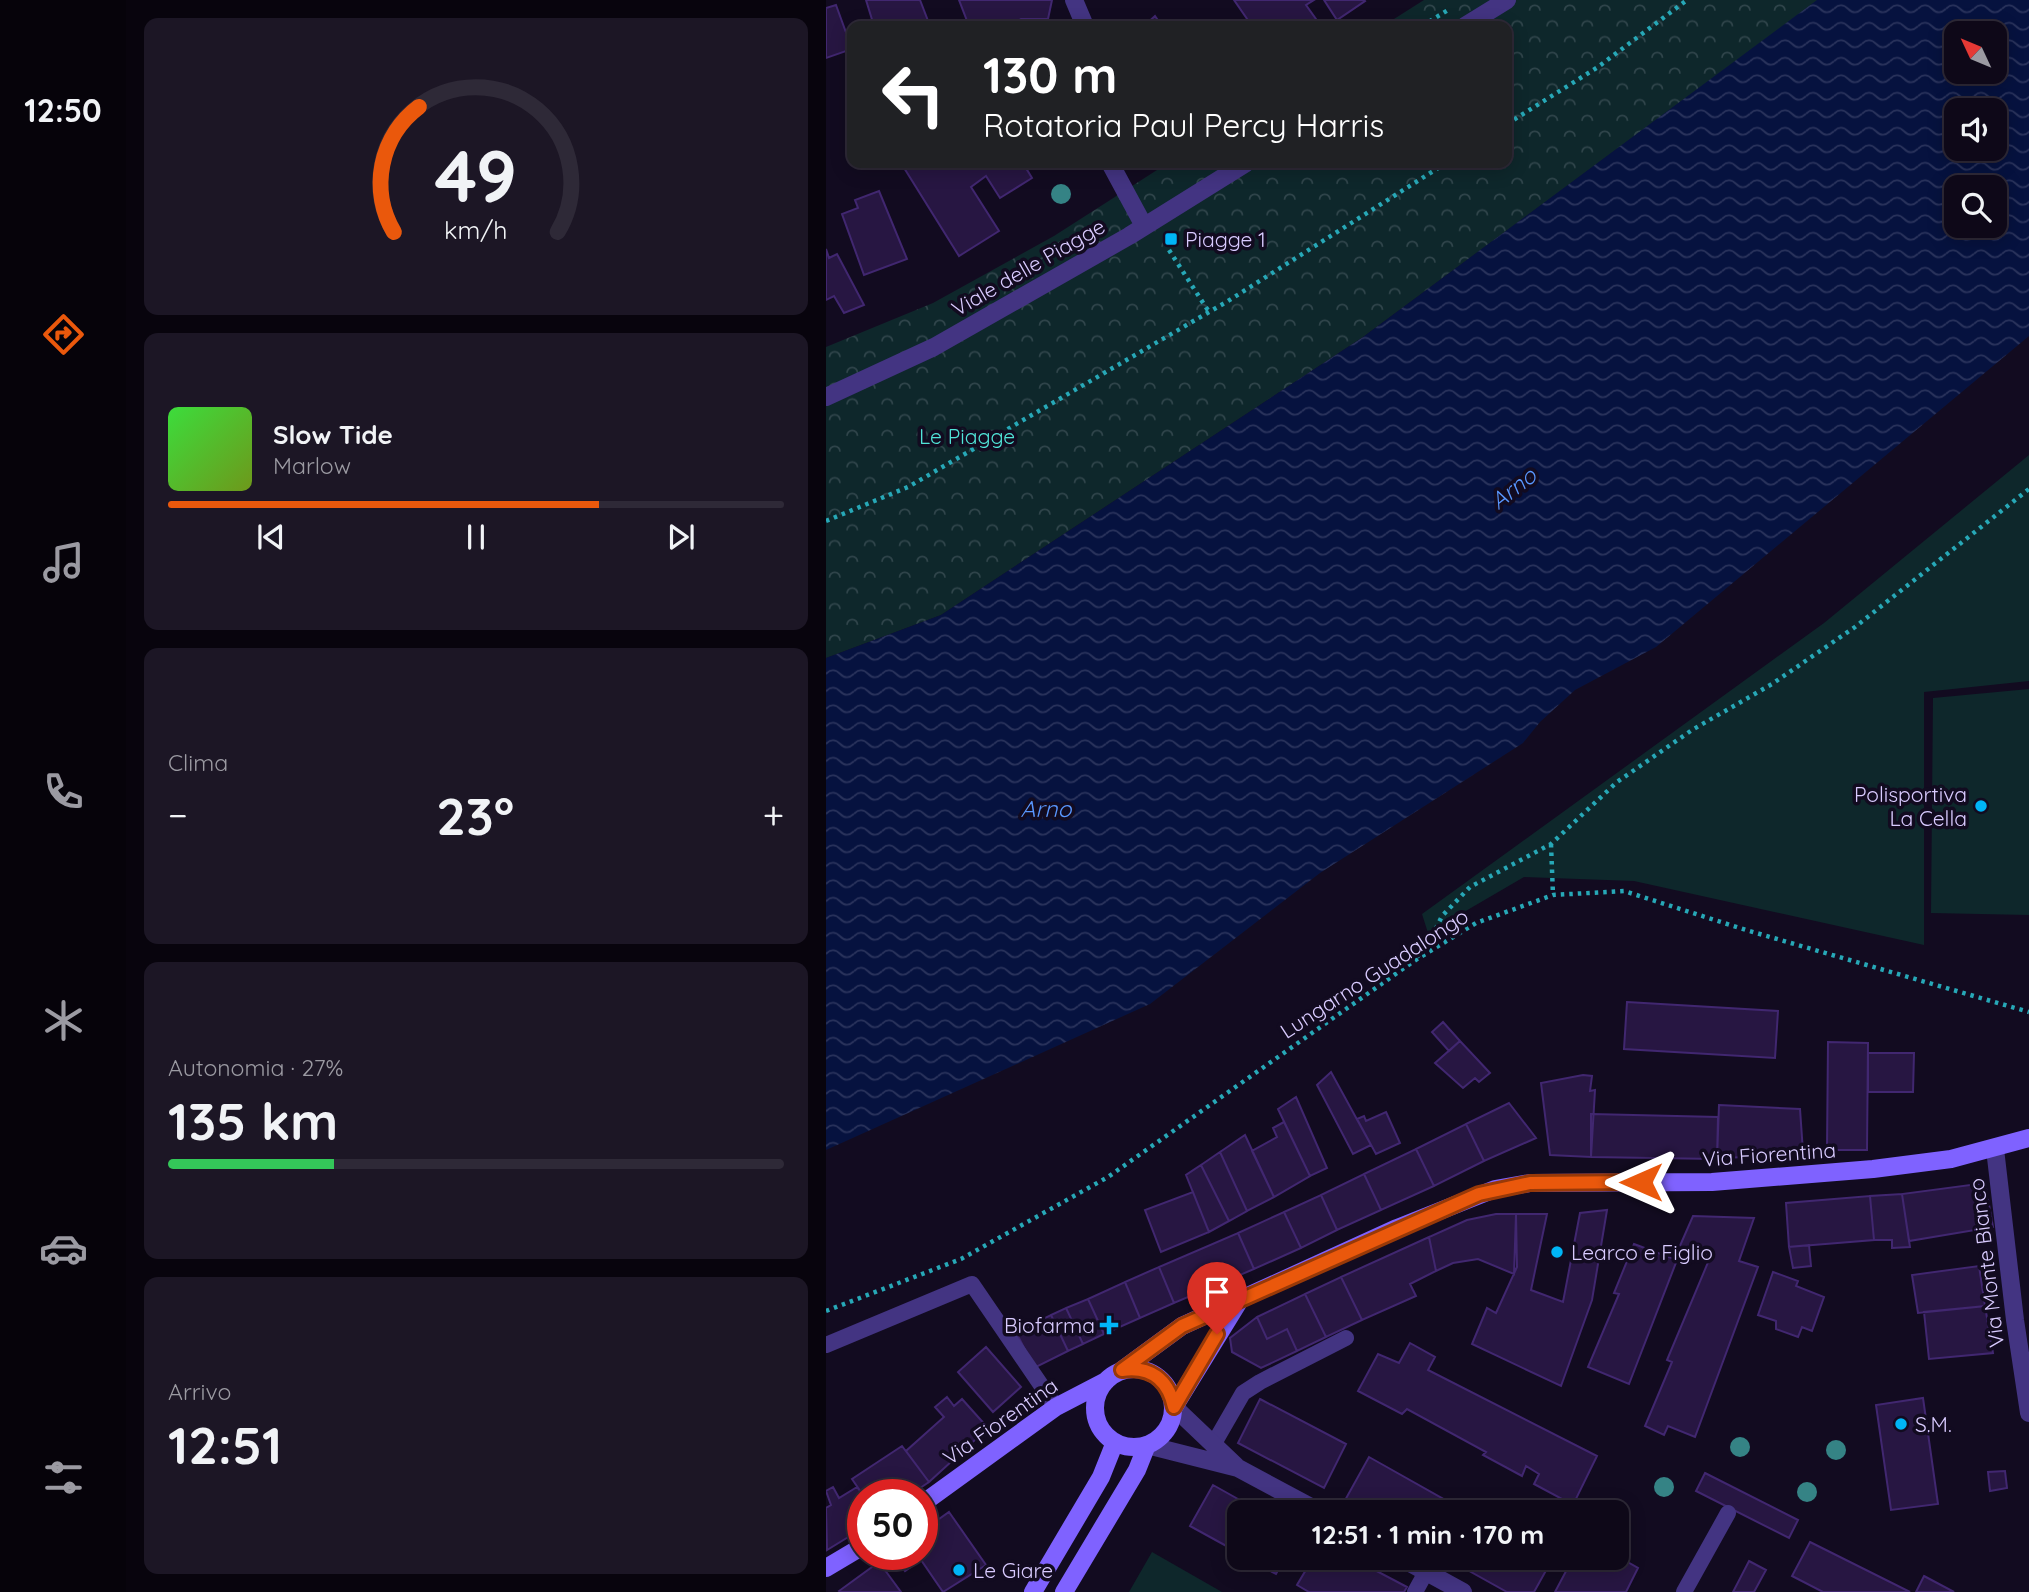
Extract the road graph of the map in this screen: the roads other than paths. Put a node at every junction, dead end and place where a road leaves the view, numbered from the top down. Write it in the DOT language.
graph roads {
  1 [pos="1074,0"];
  2 [pos="1507,0"];
  3 [pos="1083,21"];
  4 [pos="1473,21"];
  5 [pos="1113,168"];
  6 [pos="1238,168"];
  7 [pos="1144,226"];
  8 [pos="826,397"];
  9 [pos="2029,1138"];
  10 [pos="1995,1149"];
  11 [pos="1239,1302"];
  12 [pos="2022,1323"];
  13 [pos="1346,1338"];
  14 [pos="826,1345"];
  15 [pos="1122,1370"];
  16 [pos="1106,1381"];
  17 [pos="1056,1407"];
  18 [pos="1174,1407"];
  19 [pos="2029,1413"];
  20 [pos="1115,1442"];
  21 [pos="1213,1444"];
  22 [pos="1147,1445"];
  23 [pos="1238,1468"];
  24 [pos="938,1492"];
  25 [pos="1298,1500"];
  26 [pos="1728,1513"];
  27 [pos="847,1556"];
  28 [pos="826,1568"];
  29 [pos="1422,1570"];
  30 [pos="1426,1572"];
  31 [pos="1034,1592"];
  32 [pos="1065,1592"];
  33 [pos="1415,1592"];
  34 [pos="1463,1592"];
  35 [pos="1684,1592"];
  1 -- 3 [label="street"];
  2 -- 4 [label="street"];
  5 -- 7 [label="street"];
  6 -- 7 [label="street, Viale delle Piagge"];
  7 -- 8 [label="street, Viale delle Piagge"];
  9 -- 10 [label="main road, Via Fiorentina"];
  10 -- 11 [label="main road, Via Fiorentina"];
  10 -- 12 [label="street, Via Monte Bianco"];
  11 -- 15 [label="main road, Via Fiorentina"];
  11 -- 18 [label="main road"];
  12 -- 19 [label="street, Via Monte Bianco"];
  13 -- 21 [label="lane"];
  14 -- 17 [label="lane"];
  15 -- 16 [label="main road"];
  15 -- 18 [label="main road"];
  16 -- 17 [label="main road, Via Fiorentina"];
  16 -- 20 [label="main road"];
  17 -- 24 [label="main road, Via Fiorentina"];
  18 -- 21 [label="street"];
  18 -- 22 [label="main road"];
  20 -- 22 [label="main road"];
  20 -- 31 [label="main road"];
  21 -- 23 [label="street"];
  22 -- 23 [label="street"];
  22 -- 32 [label="main road"];
  23 -- 25 [label="street"];
  26 -- 35 [label="lane"];
  27 -- 28 [label="main road"];
  29 -- 30 [label="street"];
  30 -- 33 [label="lane"];
  30 -- 34 [label="street"];
}
